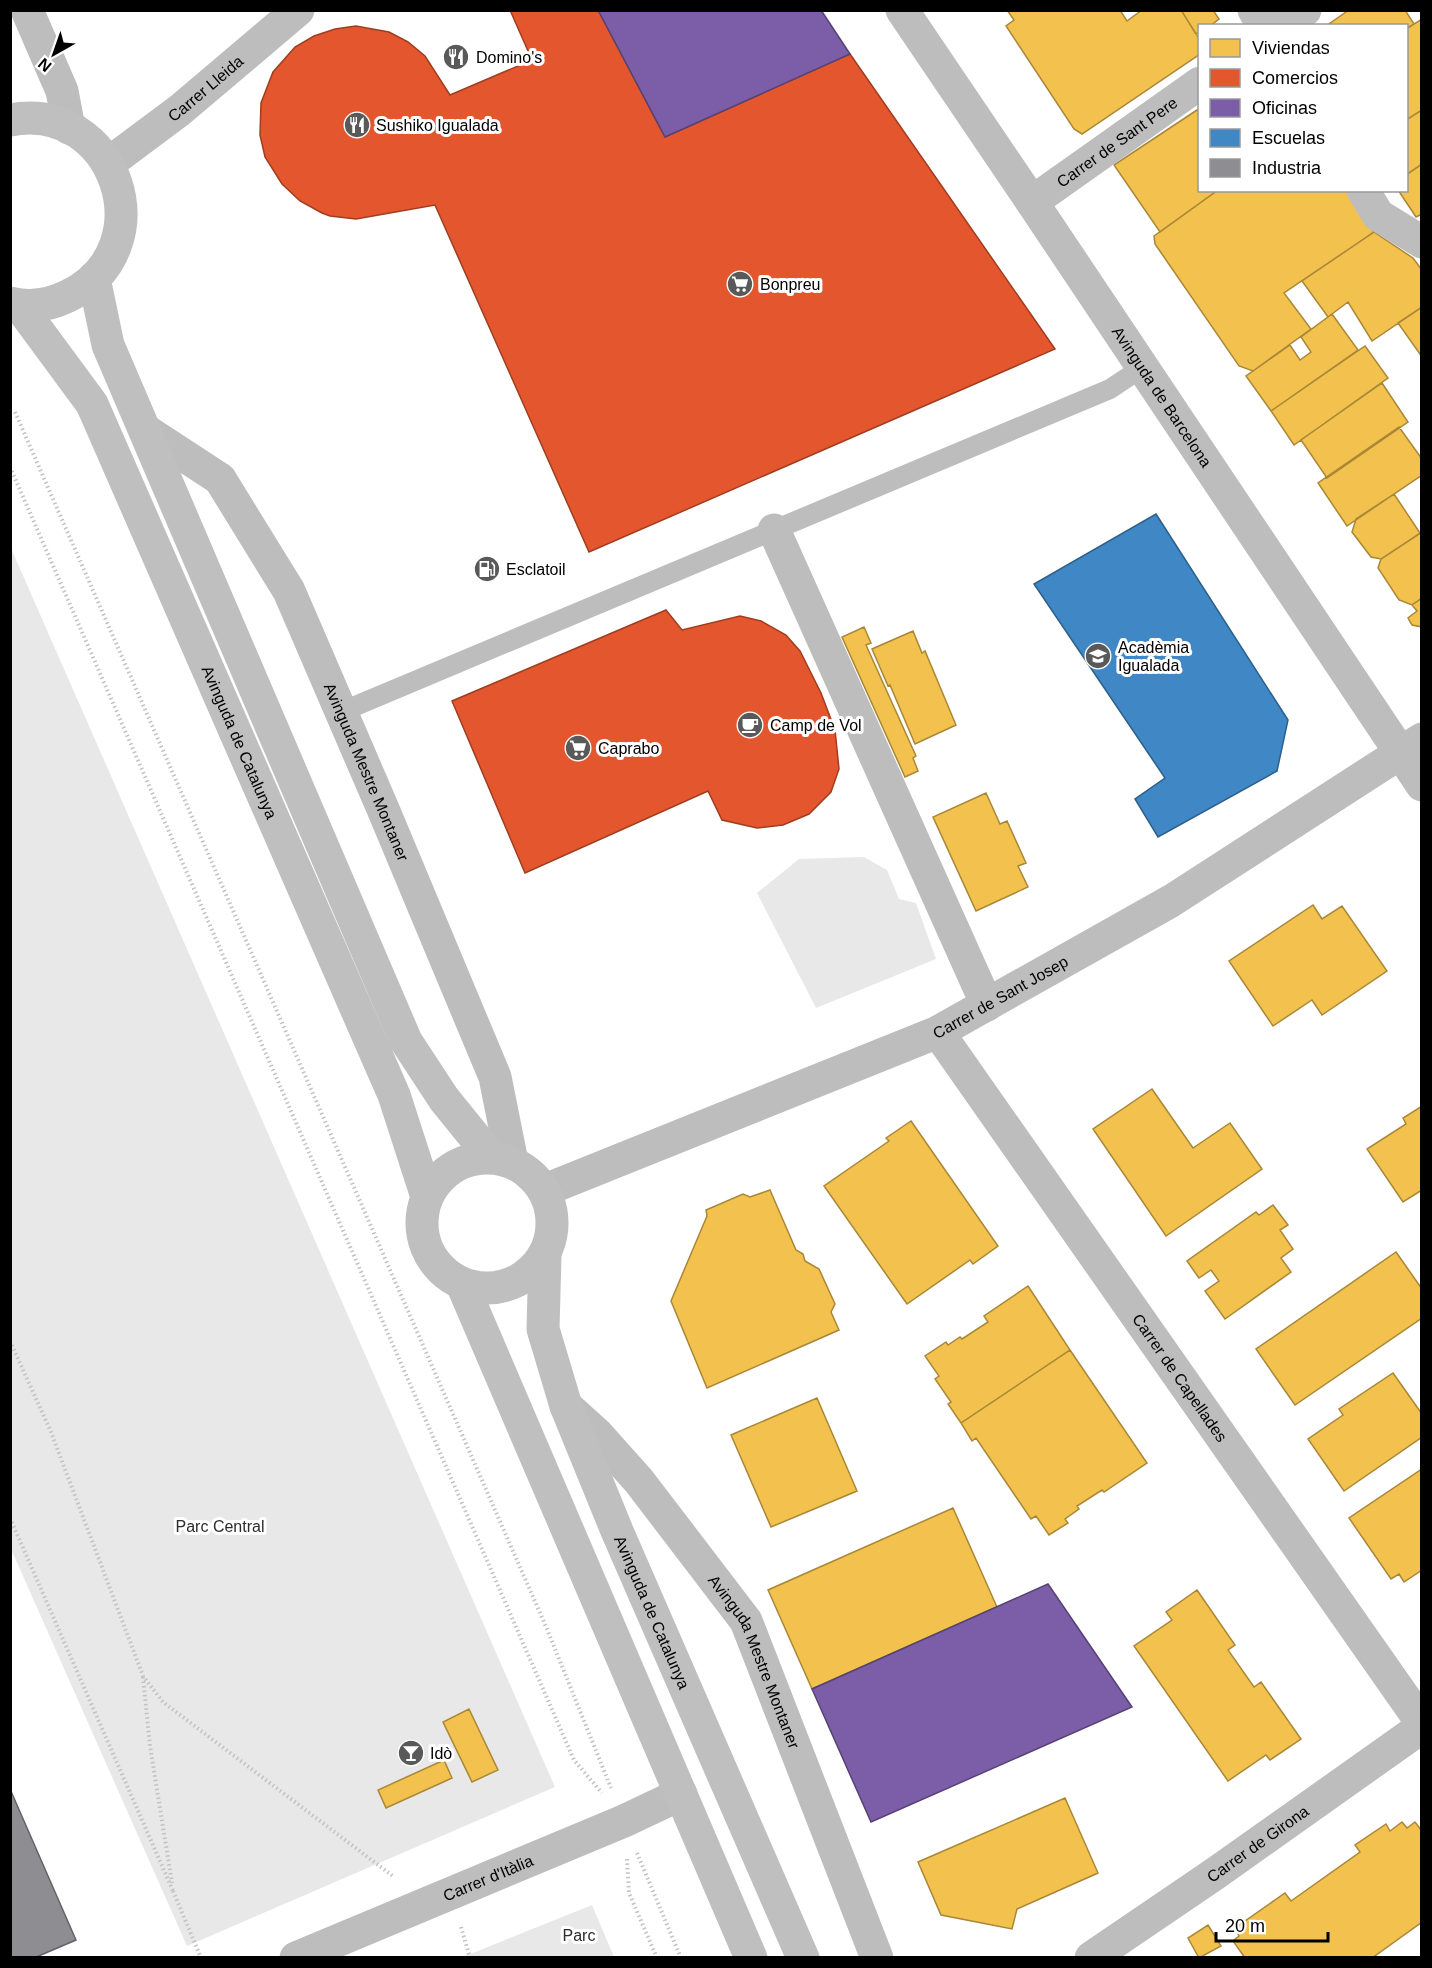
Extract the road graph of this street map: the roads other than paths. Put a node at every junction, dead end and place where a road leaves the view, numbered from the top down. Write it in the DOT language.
graph roads {
  1 [pos="27,10"];
  2 [pos="298,10"];
  3 [pos="902,10"];
  4 [pos="1254,10"];
  5 [pos="1305,10"];
  6 [pos="1262,24"];
  7 [pos="1285,24"];
  8 [pos="1198,84"];
  9 [pos="10,120"];
  10 [pos="69,128"];
  11 [pos="109,163"];
  12 [pos="1364,192"];
  13 [pos="1032,202"];
  14 [pos="1422,242"];
  15 [pos="94,278"];
  16 [pos="15,304"];
  17 [pos="1143,368"];
  18 [pos="145,430"];
  19 [pos="774,530"];
  20 [pos="341,712"];
  21 [pos="1411,747"];
  22 [pos="1422,785"];
  23 [pos="987,1005"];
  24 [pos="938,1032"];
  25 [pos="502,1160"];
  26 [pos="545,1190"];
  27 [pos="427,1197"];
  28 [pos="545,1255"];
  29 [pos="462,1284"];
  30 [pos="566,1406"];
  31 [pos="1422,1725"];
  32 [pos="681,1794"];
  33 [pos="296,1958"];
  34 [pos="751,1958"];
  35 [pos="803,1958"];
  36 [pos="877,1958"];
  37 [pos="1091,1958"];
  1 -- 10 [label="street"];
  2 -- 11 [label="street, Carrer Lleida"];
  3 -- 13 [label="street, Avinguda de Barcelona"];
  4 -- 6 [label="street"];
  5 -- 7 [label="street"];
  8 -- 13 [label="street, Carrer de Sant Pere"];
  9 -- 10 [label="street"];
  10 -- 11 [label="street"];
  11 -- 15 [label="street"];
  12 -- 14 [label="street"];
  13 -- 17 [label="street, Avinguda de Barcelona"];
  15 -- 16 [label="street"];
  15 -- 18 [label="street, Avinguda de Catalunya"];
  16 -- 27 [label="street, Avinguda de Catalunya"];
  17 -- 19 [label="lane"];
  17 -- 21 [label="street, Avinguda de Barcelona"];
  18 -- 20 [label="street, Avinguda Mestre Montaner"];
  18 -- 25 [label="street, Avinguda de Catalunya"];
  19 -- 20 [label="lane"];
  19 -- 23 [label="street"];
  20 -- 25 [label="street, Avinguda Mestre Montaner"];
  21 -- 22 [label="street, Avinguda de Barcelona"];
  21 -- 23 [label="street, Carrer de Sant Josep"];
  23 -- 24 [label="street, Carrer de Sant Josep"];
  24 -- 26 [label="street, Carrer de Sant Josep"];
  24 -- 31 [label="street, Carrer de Capellades"];
  25 -- 26 [label="street"];
  25 -- 27 [label="street"];
  26 -- 28 [label="street"];
  27 -- 29 [label="street"];
  28 -- 29 [label="street"];
  28 -- 30 [label="street, Avinguda de Catalunya"];
  29 -- 32 [label="street"];
  30 -- 35 [label="street, Avinguda de Catalunya"];
  30 -- 36 [label="street, Avinguda Mestre Montaner"];
  31 -- 37 [label="street, Carrer de Girona"];
  32 -- 33 [label="street, Carrer d'Itàlia"];
  32 -- 34 [label="street"];
}
